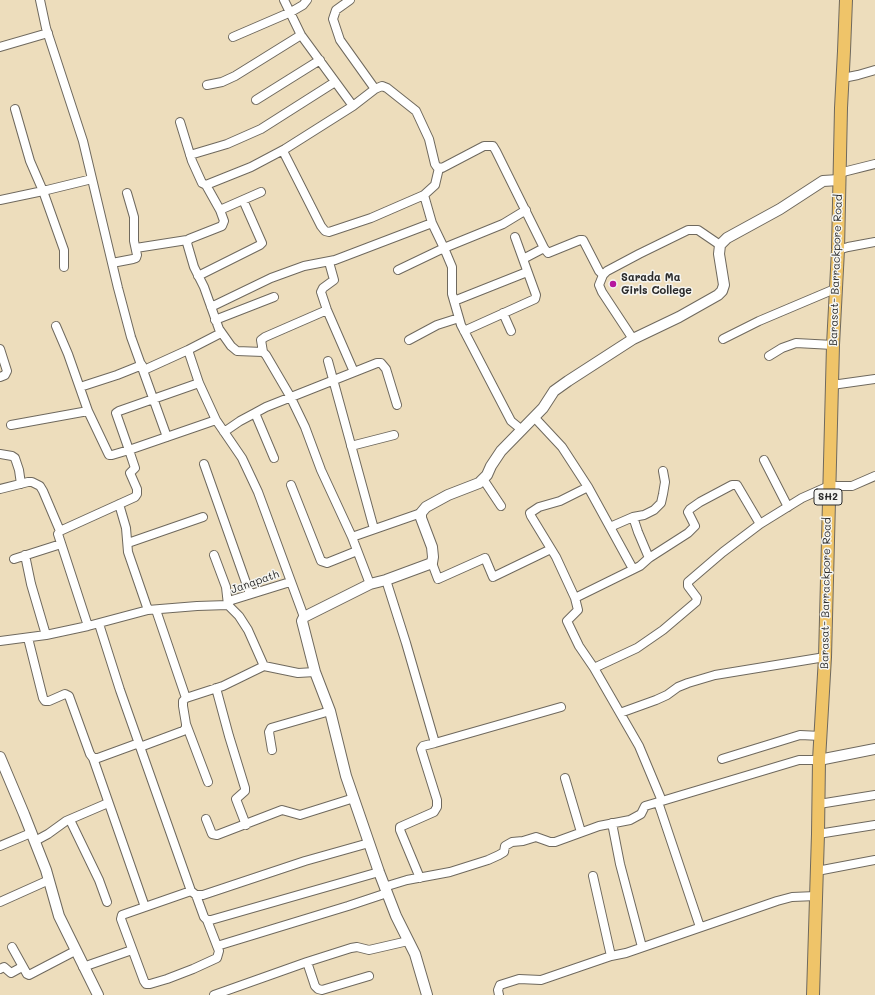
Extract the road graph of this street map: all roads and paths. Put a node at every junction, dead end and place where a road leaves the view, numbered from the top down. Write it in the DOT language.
graph roads {
  1 [pos="40,0"];
  2 [pos="284,0"];
  3 [pos="306,0"];
  4 [pos="350,0"];
  5 [pos="846,0"];
  6 [pos="291,12"];
  7 [pos="48,33"];
  8 [pos="301,35"];
  9 [pos="233,37"];
  10 [pos="0,47"];
  11 [pos="320,60"];
  12 [pos="875,70"];
  13 [pos="843,78"];
  14 [pos="335,82"];
  15 [pos="207,85"];
  16 [pos="375,89"];
  17 [pos="256,100"];
  18 [pos="353,106"];
  19 [pos="16,109"];
  20 [pos="180,122"];
  21 [pos="282,151"];
  22 [pos="190,155"];
  23 [pos="875,164"];
  24 [pos="439,168"];
  25 [pos="839,177"];
  26 [pos="92,179"];
  27 [pos="206,185"];
  28 [pos="43,191"];
  29 [pos="261,192"];
  30 [pos="127,193"];
  31 [pos="424,195"];
  32 [pos="0,200"];
  33 [pos="243,200"];
  34 [pos="220,210"];
  35 [pos="526,210"];
  36 [pos="432,223"];
  37 [pos="515,237"];
  38 [pos="187,240"];
  39 [pos="875,242"];
  40 [pos="720,245"];
  41 [pos="136,248"];
  42 [pos="444,248"];
  43 [pos="544,248"];
  44 [pos="838,250"];
  45 [pos="523,259"];
  46 [pos="329,262"];
  47 [pos="112,263"];
  48 [pos="64,268"];
  49 [pos="398,270"];
  50 [pos="527,272"];
  51 [pos="603,275"];
  52 [pos="198,276"];
  53 [pos="837,288"];
  54 [pos="274,297"];
  55 [pos="454,300"];
  56 [pos="210,307"];
  57 [pos="327,310"];
  58 [pos="503,313"];
  59 [pos="459,318"];
  60 [pos="215,320"];
  61 [pos="56,326"];
  62 [pos="464,331"];
  63 [pos="511,331"];
  64 [pos="221,333"];
  65 [pos="633,339"];
  66 [pos="723,339"];
  67 [pos="409,340"];
  68 [pos="833,345"];
  69 [pos="0,349"];
  70 [pos="188,350"];
  71 [pos="263,352"];
  72 [pos="769,356"];
  73 [pos="328,361"];
  74 [pos="143,367"];
  75 [pos="354,372"];
  76 [pos="0,378"];
  77 [pos="875,379"];
  78 [pos="333,380"];
  79 [pos="199,383"];
  80 [pos="832,385"];
  81 [pos="80,386"];
  82 [pos="291,398"];
  83 [pos="154,399"];
  84 [pos="398,405"];
  85 [pos="88,411"];
  86 [pos="255,413"];
  87 [pos="534,418"];
  88 [pos="216,420"];
  89 [pos="11,425"];
  90 [pos="522,430"];
  91 [pos="224,432"];
  92 [pos="394,435"];
  93 [pos="167,437"];
  94 [pos="351,446"];
  95 [pos="129,450"];
  96 [pos="0,454"];
  97 [pos="274,458"];
  98 [pos="764,460"];
  99 [pos="204,464"];
  100 [pos="663,471"];
  101 [pos="875,476"];
  102 [pos="483,479"];
  103 [pos="21,484"];
  104 [pos="291,485"];
  105 [pos="829,486"];
  106 [pos="588,487"];
  107 [pos="0,489"];
  108 [pos="119,504"];
  109 [pos="501,506"];
  110 [pos="788,508"];
  111 [pos="421,513"];
  112 [pos="203,516"];
  113 [pos="633,517"];
  114 [pos="760,524"];
  115 [pos="610,527"];
  116 [pos="374,529"];
  117 [pos="60,531"];
  118 [pos="352,536"];
  119 [pos="128,543"];
  120 [pos="61,544"];
  121 [pos="551,549"];
  122 [pos="357,551"];
  123 [pos="25,555"];
  124 [pos="214,555"];
  125 [pos="14,558"];
  126 [pos="649,558"];
  127 [pos="432,563"];
  128 [pos="633,569"];
  129 [pos="386,580"];
  130 [pos="290,582"];
  131 [pos="370,584"];
  132 [pos="250,594"];
  133 [pos="575,598"];
  134 [pos="228,605"];
  135 [pos="152,610"];
  136 [pos="304,617"];
  137 [pos="99,624"];
  138 [pos="88,626"];
  139 [pos="46,635"];
  140 [pos="28,638"];
  141 [pos="0,641"];
  142 [pos="825,657"];
  143 [pos="264,666"];
  144 [pos="594,668"];
  145 [pos="315,672"];
  146 [pos="216,688"];
  147 [pos="186,698"];
  148 [pos="561,707"];
  149 [pos="330,710"];
  150 [pos="620,713"];
  151 [pos="186,724"];
  152 [pos="821,736"];
  153 [pos="435,743"];
  154 [pos="140,745"];
  155 [pos="875,749"];
  156 [pos="272,750"];
  157 [pos="0,757"];
  158 [pos="93,758"];
  159 [pos="722,759"];
  160 [pos="819,760"];
  161 [pos="565,778"];
  162 [pos="208,782"];
  163 [pos="875,795"];
  164 [pos="354,798"];
  165 [pos="660,801"];
  166 [pos="108,803"];
  167 [pos="819,804"];
  168 [pos="206,819"];
  169 [pos="70,820"];
  170 [pos="612,823"];
  171 [pos="246,824"];
  172 [pos="875,825"];
  173 [pos="581,832"];
  174 [pos="818,834"];
  175 [pos="33,837"];
  176 [pos="369,843"];
  177 [pos="0,846"];
  178 [pos="875,860"];
  179 [pos="817,871"];
  180 [pos="379,872"];
  181 [pos="593,876"];
  182 [pos="420,878"];
  183 [pos="49,880"];
  184 [pos="386,890"];
  185 [pos="193,893"];
  186 [pos="816,896"];
  187 [pos="0,902"];
  188 [pos="107,902"];
  189 [pos="145,907"];
  190 [pos="207,920"];
  191 [pos="700,927"];
  192 [pos="408,941"];
  193 [pos="217,946"];
  194 [pos="12,947"];
  195 [pos="642,947"];
  196 [pos="132,950"];
  197 [pos="75,952"];
  198 [pos="611,956"];
  199 [pos="307,962"];
  200 [pos="22,966"];
  201 [pos="83,967"];
  202 [pos="0,969"];
  203 [pos="369,976"];
  204 [pos="98,995"];
  205 [pos="214,995"];
  206 [pos="427,995"];
  207 [pos="499,995"];
  208 [pos="813,995"];
  1 -- 7 [label="street"];
  2 -- 6 [label="street"];
  3 -- 6 [label="street"];
  4 -- 16 [label="street"];
  5 -- 13 [label="main road, Barasat- Barrackpore Road / SH2"];
  6 -- 8 [label="street"];
  6 -- 9 [label="street"];
  7 -- 10 [label="street"];
  7 -- 26 [label="street"];
  8 -- 11 [label="street"];
  8 -- 15 [label="street"];
  11 -- 14 [label="street"];
  11 -- 17 [label="street"];
  12 -- 13 [label="street"];
  13 -- 25 [label="main road, Barasat- Barrackpore Road / SH2"];
  14 -- 18 [label="street"];
  14 -- 22 [label="street"];
  16 -- 18 [label="street"];
  16 -- 24 [label="street"];
  18 -- 21 [label="street"];
  19 -- 28 [label="street"];
  20 -- 22 [label="street"];
  21 -- 27 [label="street"];
  21 -- 31 [label="street"];
  22 -- 27 [label="street"];
  23 -- 25 [label="street"];
  24 -- 31 [label="street"];
  24 -- 35 [label="street"];
  25 -- 40 [label="street"];
  25 -- 44 [label="main road, Barasat- Barrackpore Road / SH2"];
  26 -- 28 [label="street"];
  26 -- 47 [label="street"];
  27 -- 34 [label="street"];
  28 -- 32 [label="street"];
  28 -- 48 [label="street"];
  29 -- 33 [label="street"];
  30 -- 41 [label="street"];
  31 -- 36 [label="street"];
  33 -- 34 [label="street"];
  33 -- 52 [label="street"];
  34 -- 38 [label="street"];
  35 -- 42 [label="street"];
  35 -- 43 [label="street"];
  36 -- 42 [label="street"];
  36 -- 46 [label="street"];
  37 -- 45 [label="street"];
  38 -- 41 [label="street"];
  38 -- 52 [label="street"];
  39 -- 44 [label="street"];
  40 -- 51 [label="street"];
  40 -- 65 [label="street"];
  41 -- 47 [label="street"];
  42 -- 49 [label="street"];
  42 -- 55 [label="street"];
  43 -- 45 [label="street"];
  43 -- 51 [label="street"];
  44 -- 53 [label="main road, Barasat- Barrackpore Road / SH2"];
  45 -- 50 [label="street"];
  46 -- 56 [label="street"];
  46 -- 57 [label="street"];
  47 -- 74 [label="street"];
  50 -- 55 [label="street"];
  50 -- 58 [label="street"];
  51 -- 65 [label="street"];
  52 -- 56 [label="street"];
  53 -- 66 [label="street"];
  53 -- 68 [label="main road, Barasat- Barrackpore Road / SH2"];
  54 -- 60 [label="street"];
  55 -- 59 [label="street"];
  56 -- 60 [label="street"];
  57 -- 71 [label="street"];
  57 -- 75 [label="street"];
  58 -- 62 [label="street"];
  58 -- 63 [label="street"];
  59 -- 62 [label="street"];
  59 -- 67 [label="street"];
  60 -- 64 [label="street"];
  61 -- 81 [label="street"];
  62 -- 90 [label="street"];
  64 -- 70 [label="street"];
  64 -- 71 [label="street"];
  65 -- 87 [label="street"];
  68 -- 72 [label="street"];
  68 -- 80 [label="main road, Barasat- Barrackpore Road / SH2"];
  69 -- 76 [label="street"];
  70 -- 74 [label="street"];
  70 -- 79 [label="street"];
  71 -- 82 [label="street"];
  73 -- 78 [label="street"];
  74 -- 81 [label="street"];
  74 -- 83 [label="street"];
  75 -- 78 [label="street"];
  75 -- 84 [label="street"];
  77 -- 80 [label="street"];
  78 -- 82 [label="street"];
  78 -- 94 [label="street"];
  79 -- 83 [label="street"];
  79 -- 88 [label="street"];
  80 -- 105 [label="main road, Barasat- Barrackpore Road / SH2"];
  81 -- 85 [label="street"];
  82 -- 86 [label="street"];
  82 -- 118 [label="street"];
  83 -- 93 [label="street"];
  83 -- 95 [label="street"];
  85 -- 89 [label="street"];
  85 -- 95 [label="street"];
  86 -- 91 [label="street"];
  86 -- 97 [label="street"];
  87 -- 90 [label="street"];
  87 -- 106 [label="street"];
  88 -- 91 [label="street"];
  88 -- 93 [label="street"];
  90 -- 102 [label="street"];
  91 -- 130 [label="street"];
  92 -- 94 [label="street"];
  93 -- 95 [label="street"];
  94 -- 116 [label="street"];
  95 -- 108 [label="street"];
  96 -- 103 [label="street"];
  98 -- 110 [label="street"];
  99 -- 132 [label="street"];
  100 -- 113 [label="street"];
  101 -- 105 [label="street"];
  102 -- 109 [label="street"];
  102 -- 111 [label="street"];
  103 -- 107 [label="street"];
  103 -- 117 [label="street"];
  104 -- 122 [label="street"];
  105 -- 110 [label="street"];
  105 -- 142 [label="main road, Barasat- Barrackpore Road / SH2"];
  106 -- 115 [label="street"];
  106 -- 121 [label="street"];
  108 -- 117 [label="street"];
  108 -- 119 [label="street"];
  110 -- 114 [label="street"];
  111 -- 116 [label="street"];
  111 -- 127 [label="street"];
  112 -- 119 [label="street"];
  113 -- 115 [label="street"];
  113 -- 126 [label="street"];
  114 -- 126 [label="street"];
  114 -- 144 [label="street"];
  115 -- 128 [label="street"];
  116 -- 118 [label="street"];
  117 -- 120 [label="street"];
  118 -- 122 [label="street"];
  119 -- 135 [label="street"];
  120 -- 123 [label="street"];
  120 -- 138 [label="street"];
  121 -- 127 [label="street"];
  121 -- 133 [label="street"];
  122 -- 131 [label="street"];
  123 -- 125 [label="street"];
  123 -- 139 [label="street"];
  124 -- 134 [label="street"];
  126 -- 128 [label="street"];
  127 -- 129 [label="street"];
  128 -- 133 [label="street"];
  129 -- 131 [label="street"];
  129 -- 153 [label="street"];
  130 -- 132 [label="street, Janapath"];
  130 -- 136 [label="street"];
  131 -- 136 [label="street"];
  132 -- 134 [label="street, Janapath"];
  133 -- 144 [label="street"];
  134 -- 135 [label="street"];
  134 -- 143 [label="street"];
  135 -- 137 [label="street"];
  135 -- 147 [label="street"];
  136 -- 145 [label="street"];
  137 -- 138 [label="street"];
  137 -- 154 [label="street"];
  138 -- 139 [label="street"];
  139 -- 140 [label="street"];
  140 -- 141 [label="street"];
  140 -- 158 [label="street"];
  142 -- 150 [label="street"];
  142 -- 152 [label="main road, Barasat- Barrackpore Road / SH2"];
  143 -- 145 [label="street"];
  143 -- 146 [label="street"];
  144 -- 150 [label="street"];
  145 -- 149 [label="street"];
  146 -- 147 [label="street"];
  146 -- 171 [label="street"];
  147 -- 151 [label="street"];
  148 -- 153 [label="street"];
  149 -- 156 [label="street"];
  149 -- 164 [label="street"];
  150 -- 165 [label="street"];
  151 -- 154 [label="street"];
  151 -- 162 [label="street"];
  152 -- 159 [label="street"];
  152 -- 160 [label="main road, Barasat- Barrackpore Road / SH2"];
  153 -- 182 [label="street"];
  154 -- 158 [label="street"];
  154 -- 185 [label="street"];
  155 -- 160 [label="street"];
  157 -- 175 [label="street"];
  158 -- 166 [label="street"];
  160 -- 165 [label="street"];
  160 -- 167 [label="main road, Barasat- Barrackpore Road / SH2"];
  161 -- 173 [label="street"];
  163 -- 167 [label="street"];
  164 -- 171 [label="street"];
  164 -- 176 [label="street"];
  165 -- 170 [label="street"];
  165 -- 191 [label="street"];
  166 -- 169 [label="street"];
  166 -- 189 [label="street"];
  167 -- 174 [label="main road, Barasat- Barrackpore Road / SH2"];
  168 -- 171 [label="street"];
  169 -- 175 [label="street"];
  169 -- 188 [label="street"];
  170 -- 173 [label="street"];
  170 -- 195 [label="street"];
  172 -- 174 [label="street"];
  173 -- 182 [label="street"];
  174 -- 179 [label="main road, Barasat- Barrackpore Road / SH2"];
  175 -- 177 [label="street"];
  175 -- 183 [label="street"];
  176 -- 180 [label="street"];
  176 -- 185 [label="street"];
  178 -- 179 [label="street"];
  179 -- 186 [label="main road, Barasat- Barrackpore Road / SH2"];
  180 -- 184 [label="street"];
  180 -- 190 [label="street"];
  181 -- 198 [label="street"];
  182 -- 184 [label="street"];
  183 -- 187 [label="street"];
  183 -- 197 [label="street"];
  184 -- 192 [label="street"];
  184 -- 193 [label="street"];
  185 -- 189 [label="street"];
  185 -- 190 [label="street"];
  186 -- 191 [label="street"];
  186 -- 208 [label="main road, Barasat- Barrackpore Road / SH2"];
  189 -- 196 [label="street"];
  190 -- 193 [label="street"];
  191 -- 195 [label="street"];
  192 -- 199 [label="street"];
  192 -- 206 [label="street"];
  193 -- 196 [label="street"];
  194 -- 200 [label="street"];
  195 -- 198 [label="street"];
  196 -- 201 [label="street"];
  197 -- 200 [label="street"];
  197 -- 201 [label="street"];
  198 -- 207 [label="street"];
  199 -- 203 [label="street"];
  199 -- 205 [label="street"];
  200 -- 202 [label="street"];
  201 -- 204 [label="street"];
}
